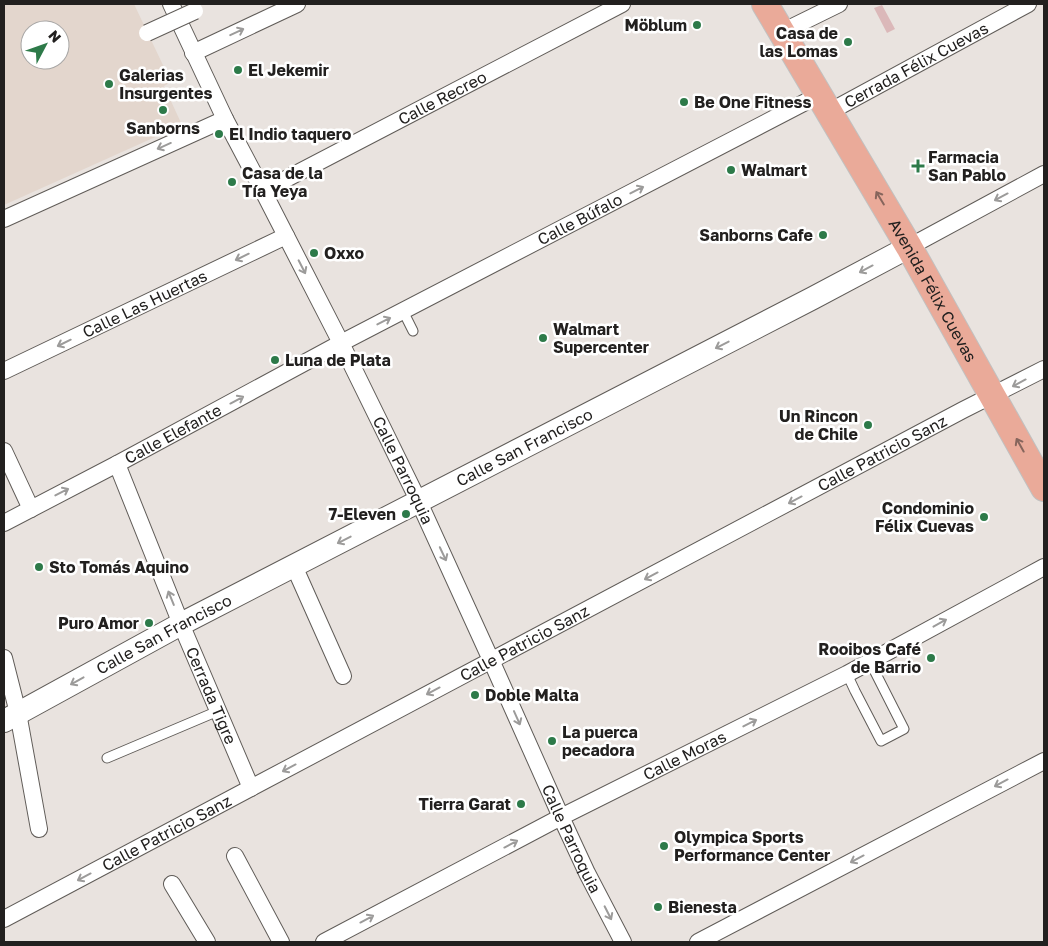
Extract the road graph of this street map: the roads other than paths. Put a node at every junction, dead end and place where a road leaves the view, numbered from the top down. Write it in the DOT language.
graph roads {
  1 [pos="170,4"];
  2 [pos="297,4"];
  3 [pos="622,4"];
  4 [pos="765,4"];
  5 [pos="838,4"];
  6 [pos="1028,4"];
  7 [pos="195,11"];
  8 [pos="147,32"];
  9 [pos="782,32"];
  10 [pos="193,52"];
  11 [pos="824,104"];
  12 [pos="225,119"];
  13 [pos="1044,174"];
  14 [pos="263,191"];
  15 [pos="4,219"];
  16 [pos="286,236"];
  17 [pos="909,246"];
  18 [pos="403,311"];
  19 [pos="413,331"];
  20 [pos="341,343"];
  21 [pos="1044,369"];
  22 [pos="4,371"];
  23 [pos="993,396"];
  24 [pos="4,451"];
  25 [pos="118,464"];
  26 [pos="1044,488"];
  27 [pos="419,502"];
  28 [pos="31,509"];
  29 [pos="4,523"];
  30 [pos="294,566"];
  31 [pos="1044,567"];
  32 [pos="181,624"];
  33 [pos="4,658"];
  34 [pos="492,660"];
  35 [pos="870,662"];
  36 [pos="847,674"];
  37 [pos="343,676"];
  38 [pos="218,711"];
  39 [pos="11,717"];
  40 [pos="107,758"];
  41 [pos="1044,761"];
  42 [pos="251,788"];
  43 [pos="561,817"];
  44 [pos="39,829"];
  45 [pos="235,856"];
  46 [pos="172,884"];
  47 [pos="4,919"];
  48 [pos="207,942"];
  49 [pos="281,942"];
  50 [pos="324,942"];
  51 [pos="623,942"];
  52 [pos="698,942"];
  1 -- 10 [label="street, Calle Parroquia"];
  10 -- 2 [label="street, one-way"];
  3 -- 14 [label="street, Calle Recreo"];
  4 -- 9 [label="main road"];
  5 -- 9 [label="street"];
  6 -- 11 [label="street, Cerrada Félix Cuevas"];
  7 -- 8 [label="street, bridge"];
  9 -- 11 [label="main road, Avenida Félix Cuevas"];
  10 -- 12 [label="street, Calle Parroquia"];
  17 -- 11 [label="main road, Avenida Félix Cuevas, one-way"];
  18 -- 11 [label="street, Calle Búfalo, one-way"];
  12 -- 14 [label="street, Calle Parroquia"];
  12 -- 15 [label="street, one-way"];
  13 -- 17 [label="street, Calle San Francisco, one-way"];
  14 -- 16 [label="street, Calle Parroquia"];
  16 -- 20 [label="street, Calle Parroquia, one-way"];
  16 -- 22 [label="street, Calle Las Huertas, one-way"];
  17 -- 23 [label="main road, Avenida Félix Cuevas"];
  17 -- 27 [label="street, Calle San Francisco, one-way"];
  18 -- 19 [label="lane"];
  20 -- 18 [label="street, Calle Búfalo, one-way"];
  25 -- 20 [label="street, Calle Elefante, one-way"];
  20 -- 27 [label="street, Calle Parroquia"];
  21 -- 23 [label="street, Calle Patricio Sanz, one-way"];
  26 -- 23 [label="main road, Avenida Félix Cuevas, one-way"];
  23 -- 34 [label="street, Calle Patricio Sanz, one-way"];
  24 -- 28 [label="street"];
  28 -- 25 [label="street, Calle Elefante, one-way"];
  32 -- 25 [label="street, Cerrada Tigre, one-way"];
  27 -- 30 [label="street, Calle San Francisco, one-way"];
  27 -- 34 [label="street, Calle Parroquia, one-way"];
  28 -- 29 [label="street, Calle Elefante"];
  30 -- 32 [label="street, Calle San Francisco"];
  30 -- 37 [label="street"];
  35 -- 31 [label="street, Calle Moras, one-way"];
  32 -- 38 [label="street, Cerrada Tigre"];
  32 -- 39 [label="street, Calle San Francisco, one-way"];
  33 -- 39 [label="street"];
  34 -- 42 [label="street, Calle Patricio Sanz, one-way"];
  34 -- 43 [label="street, Calle Parroquia, one-way"];
  35 -- 36 [label="street, Calle Moras"];
  35 -- 36 [label="lane"];
  43 -- 36 [label="street, Calle Moras, one-way"];
  38 -- 40 [label="lane"];
  38 -- 42 [label="street, Cerrada Tigre"];
  39 -- 44 [label="street"];
  41 -- 52 [label="street, one-way"];
  42 -- 47 [label="street, Calle Patricio Sanz, one-way"];
  50 -- 43 [label="street, Calle Moras, one-way"];
  43 -- 51 [label="street, Calle Parroquia, one-way"];
  45 -- 49 [label="street"];
  46 -- 48 [label="street"];
}
